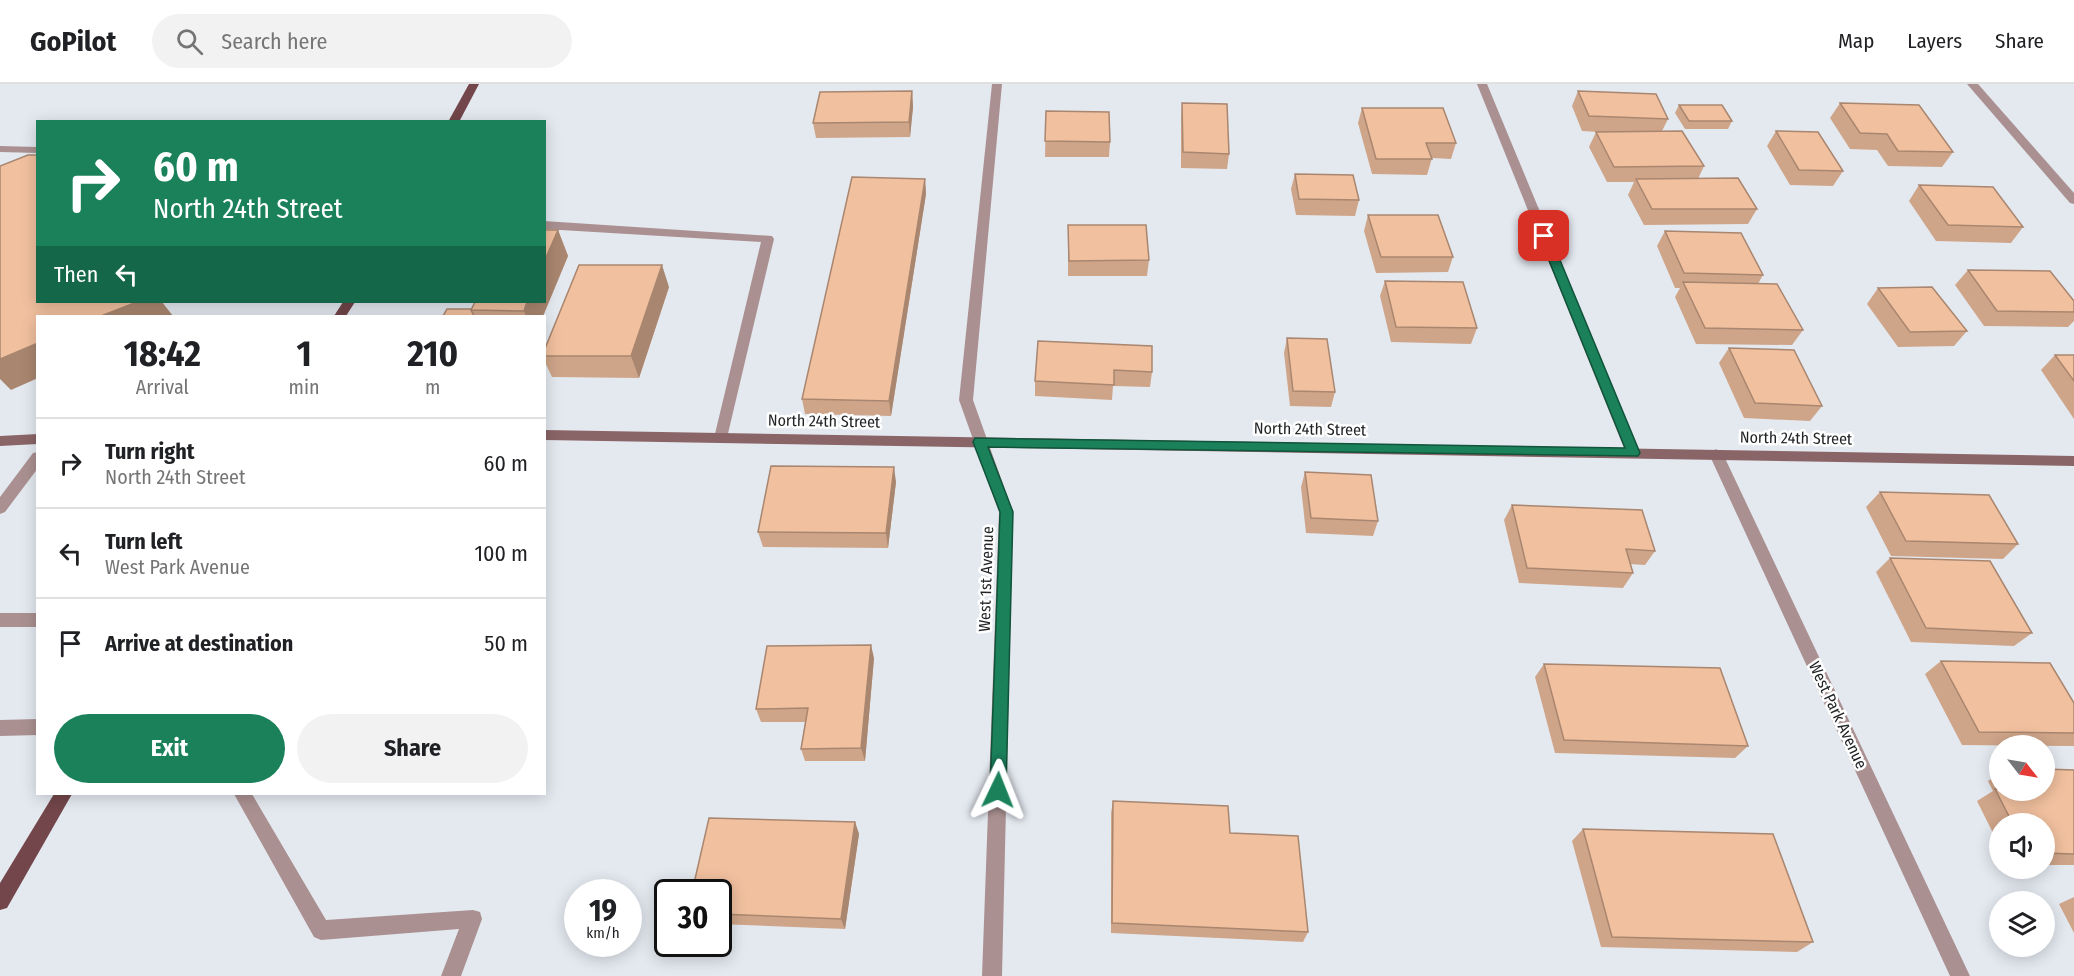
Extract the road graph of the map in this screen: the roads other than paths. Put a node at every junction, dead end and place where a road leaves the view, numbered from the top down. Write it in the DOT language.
graph roads {
  1 [pos="474,84"];
  2 [pos="997,84"];
  3 [pos="1482,84"];
  4 [pos="1972,84"];
  5 [pos="454,120"];
  6 [pos="0,149"];
  7 [pos="36,150"];
  8 [pos="2074,200"];
  9 [pos="546,225"];
  10 [pos="546,435"];
  11 [pos="721,438"];
  12 [pos="36,439"];
  13 [pos="0,441"];
  14 [pos="980,442"];
  15 [pos="1633,453"];
  16 [pos="1716,454"];
  17 [pos="36,460"];
  18 [pos="2074,461"];
  19 [pos="36,482"];
  20 [pos="18,483"];
  21 [pos="0,508"];
  22 [pos="0,620"];
  23 [pos="36,620"];
  24 [pos="36,727"];
  25 [pos="0,728"];
  26 [pos="62,795"];
  27 [pos="244,795"];
  28 [pos="2,893"];
  29 [pos="451,976"];
  30 [pos="992,976"];
  31 [pos="1960,976"];
  1 -- 5 [label="main road"];
  2 -- 14 [label="street, West 1st Avenue"];
  3 -- 15 [label="street"];
  4 -- 8 [label="street"];
  6 -- 7 [label="street"];
  9 -- 11 [label="street"];
  10 -- 11 [label="street, North 24th Street"];
  11 -- 14 [label="street, North 24th Street"];
  12 -- 13 [label="street"];
  14 -- 15 [label="street, North 24th Street"];
  14 -- 30 [label="street, West 1st Avenue"];
  15 -- 16 [label="street, North 24th Street"];
  16 -- 18 [label="street, North 24th Street"];
  16 -- 31 [label="street, West Park Avenue"];
  17 -- 20 [label="street"];
  19 -- 20 [label="street"];
  20 -- 21 [label="street"];
  22 -- 23 [label="street"];
  24 -- 25 [label="street"];
  26 -- 28 [label="main road"];
  27 -- 29 [label="street"];
}
